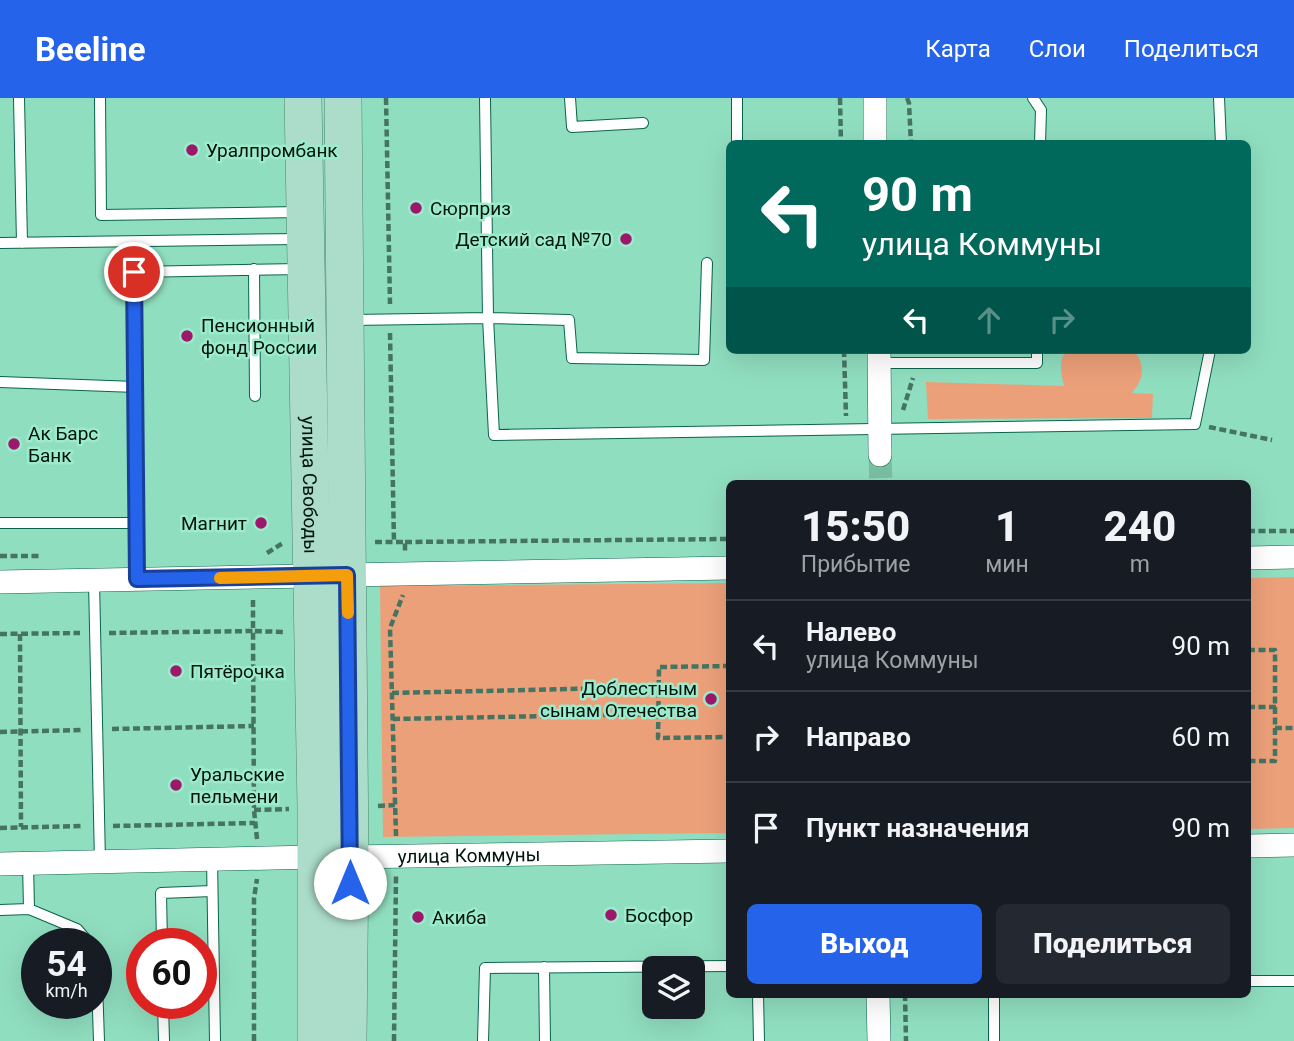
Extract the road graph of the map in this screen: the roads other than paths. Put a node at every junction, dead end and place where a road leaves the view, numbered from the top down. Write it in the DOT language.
graph roads {
  1 [pos="19,98"];
  2 [pos="100,98"];
  3 [pos="303,98"];
  4 [pos="343,98"];
  5 [pos="485,98"];
  6 [pos="570,98"];
  7 [pos="737,98"];
  8 [pos="874,98"];
  9 [pos="1033,98"];
  10 [pos="1219,98"];
  11 [pos="643,122"];
  12 [pos="737,140"];
  13 [pos="875,140"];
  14 [pos="1040,140"];
  15 [pos="1221,140"];
  16 [pos="306,240"];
  17 [pos="0,243"];
  18 [pos="22,243"];
  19 [pos="707,263"];
  20 [pos="254,270"];
  21 [pos="488,318"];
  22 [pos="344,320"];
  23 [pos="1037,354"];
  24 [pos="1209,354"];
  25 [pos="879,356"];
  26 [pos="0,382"];
  27 [pos="136,387"];
  28 [pos="255,396"];
  29 [pos="888,428"];
  30 [pos="880,455"];
  31 [pos="0,523"];
  32 [pos="137,523"];
  33 [pos="1294,557"];
  34 [pos="1251,558"];
  35 [pos="726,568"];
  36 [pos="330,576"];
  37 [pos="137,579"];
  38 [pos="94,581"];
  39 [pos="0,582"];
  40 [pos="1294,845"];
  41 [pos="1251,846"];
  42 [pos="726,851"];
  43 [pos="333,857"];
  44 [pos="212,859"];
  45 [pos="100,862"];
  46 [pos="28,863"];
  47 [pos="0,864"];
  48 [pos="212,891"];
  49 [pos="29,909"];
  50 [pos="0,910"];
  51 [pos="76,928"];
  52 [pos="162,928"];
  53 [pos="726,966"];
  54 [pos="544,967"];
  55 [pos="1251,981"];
  56 [pos="1294,981"];
  57 [pos="758,998"];
  58 [pos="878,998"];
  59 [pos="994,998"];
  60 [pos="98,1019"];
  61 [pos="163,1019"];
  62 [pos="99,1041"];
  63 [pos="164,1041"];
  64 [pos="215,1041"];
  65 [pos="316,1041"];
  66 [pos="348,1041"];
  67 [pos="483,1041"];
  68 [pos="545,1041"];
  69 [pos="759,1041"];
  70 [pos="879,1041"];
  71 [pos="994,1041"];
  1 -- 18 [label="lane"];
  2 -- 16 [label="lane"];
  3 -- 16 [label="main road, улица Свободы"];
  4 -- 22 [label="main road, улица Свободы"];
  5 -- 21 [label="lane"];
  6 -- 11 [label="lane"];
  7 -- 12 [label="lane"];
  8 -- 13 [label="street"];
  9 -- 14 [label="lane"];
  10 -- 15 [label="lane"];
  16 -- 18 [label="lane"];
  16 -- 20 [label="lane"];
  16 -- 36 [label="main road, улица Свободы"];
  17 -- 18 [label="lane"];
  19 -- 21 [label="lane"];
  20 -- 27 [label="lane"];
  20 -- 28 [label="lane"];
  21 -- 22 [label="lane"];
  21 -- 29 [label="lane"];
  22 -- 36 [label="main road, улица Свободы"];
  23 -- 25 [label="lane"];
  24 -- 29 [label="lane"];
  25 -- 29 [label="street"];
  26 -- 27 [label="lane"];
  27 -- 32 [label="lane"];
  29 -- 30 [label="street"];
  31 -- 32 [label="lane"];
  32 -- 37 [label="lane"];
  33 -- 34 [label="street"];
  35 -- 36 [label="street"];
  36 -- 37 [label="street"];
  36 -- 43 [label="main road, улица Свободы"];
  37 -- 38 [label="street"];
  38 -- 39 [label="street"];
  38 -- 45 [label="lane"];
  40 -- 41 [label="street"];
  42 -- 43 [label="street, улица Коммуны"];
  43 -- 44 [label="street, улица Коммуны"];
  43 -- 65 [label="main road, улица Свободы"];
  43 -- 66 [label="main road, улица Свободы"];
  44 -- 45 [label="street, улица Коммуны"];
  44 -- 48 [label="lane"];
  45 -- 46 [label="street, улица Коммуны"];
  46 -- 47 [label="street, улица Коммуны"];
  46 -- 49 [label="lane"];
  48 -- 52 [label="lane"];
  48 -- 64 [label="lane"];
  49 -- 50 [label="lane"];
  49 -- 51 [label="lane"];
  53 -- 54 [label="lane"];
  54 -- 67 [label="lane"];
  54 -- 68 [label="lane"];
  55 -- 56 [label="lane"];
  57 -- 69 [label="lane"];
  58 -- 70 [label="street"];
  59 -- 71 [label="lane"];
  60 -- 62 [label="lane"];
  61 -- 63 [label="lane"];
}
